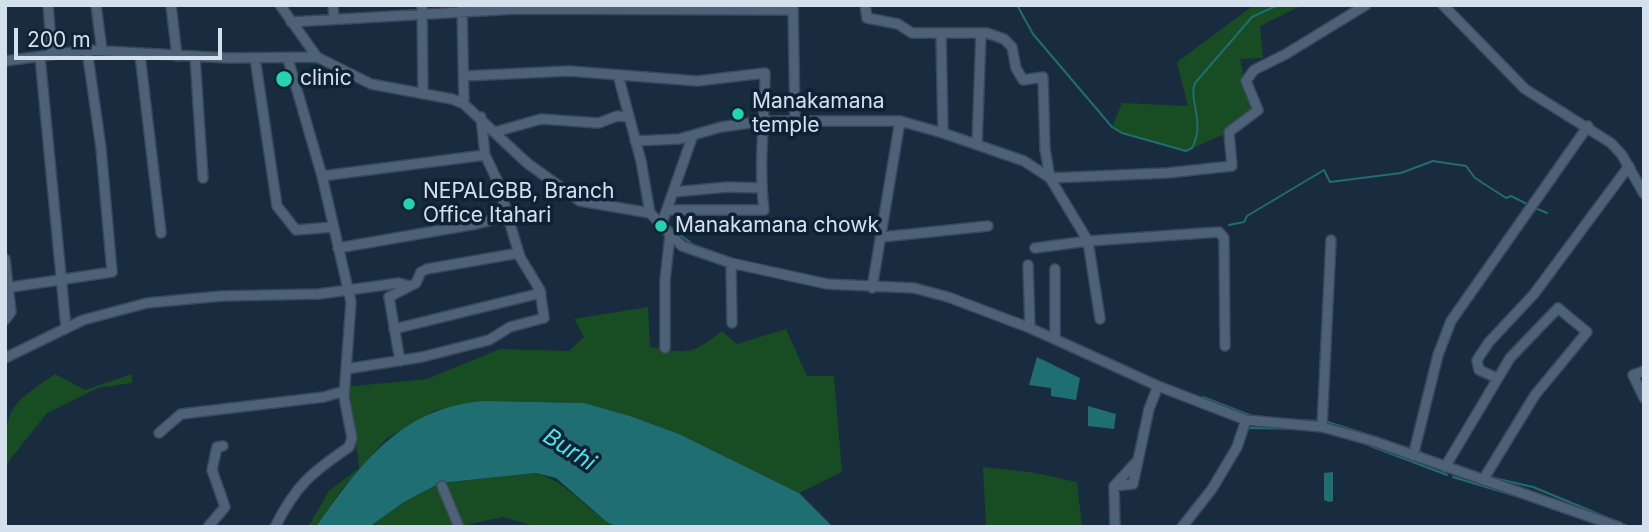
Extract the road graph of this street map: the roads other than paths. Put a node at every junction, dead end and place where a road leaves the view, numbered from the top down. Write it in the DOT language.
graph roads {
  1 [pos="48,5"];
  2 [pos="96,5"];
  3 [pos="171,5"];
  4 [pos="280,5"];
  5 [pos="333,5"];
  6 [pos="865,5"];
  7 [pos="1366,5"];
  8 [pos="1443,5"];
  9 [pos="524,7"];
  10 [pos="602,7"];
  11 [pos="462,8"];
  12 [pos="793,8"];
  13 [pos="423,9"];
  14 [pos="374,10"];
  15 [pos="334,19"];
  16 [pos="291,22"];
  17 [pos="941,33"];
  18 [pos="981,33"];
  19 [pos="87,51"];
  20 [pos="102,51"];
  21 [pos="52,54"];
  22 [pos="140,55"];
  23 [pos="177,56"];
  24 [pos="40,57"];
  25 [pos="194,57"];
  26 [pos="317,57"];
  27 [pos="255,58"];
  28 [pos="288,58"];
  29 [pos="5,61"];
  30 [pos="618,75"];
  31 [pos="464,76"];
  32 [pos="422,94"];
  33 [pos="464,104"];
  34 [pos="481,117"];
  35 [pos="629,117"];
  36 [pos="765,121"];
  37 [pos="795,121"];
  38 [pos="900,121"];
  39 [pos="1588,126"];
  40 [pos="495,132"];
  41 [pos="943,132"];
  42 [pos="693,135"];
  43 [pos="635,141"];
  44 [pos="978,145"];
  45 [pos="485,155"];
  46 [pos="1629,166"];
  47 [pos="323,176"];
  48 [pos="203,178"];
  49 [pos="1050,178"];
  50 [pos="761,188"];
  51 [pos="674,192"];
  52 [pos="1644,194"];
  53 [pos="669,210"];
  54 [pos="650,213"];
  55 [pos="509,216"];
  56 [pos="661,226"];
  57 [pos="988,226"];
  58 [pos="334,227"];
  59 [pos="161,233"];
  60 [pos="670,236"];
  61 [pos="883,237"];
  62 [pos="1088,240"];
  63 [pos="1331,240"];
  64 [pos="338,248"];
  65 [pos="1035,248"];
  66 [pos="519,253"];
  67 [pos="5,259"];
  68 [pos="731,263"];
  69 [pos="1028,265"];
  70 [pos="1055,269"];
  71 [pos="61,280"];
  72 [pos="409,286"];
  73 [pos="7,288"];
  74 [pos="872,288"];
  75 [pos="347,291"];
  76 [pos="541,293"];
  77 [pos="1100,319"];
  78 [pos="5,320"];
  79 [pos="732,323"];
  80 [pos="66,328"];
  81 [pos="1030,328"];
  82 [pos="394,330"];
  83 [pos="1055,338"];
  84 [pos="1224,346"];
  85 [pos="665,348"];
  86 [pos="5,358"];
  87 [pos="400,362"];
  88 [pos="346,369"];
  89 [pos="1644,371"];
  90 [pos="1497,379"];
  91 [pos="1158,386"];
  92 [pos="344,391"];
  93 [pos="1644,398"];
  94 [pos="1246,421"];
  95 [pos="1322,423"];
  96 [pos="159,433"];
  97 [pos="223,446"];
  98 [pos="1413,456"];
  99 [pos="1445,467"];
  100 [pos="1483,480"];
  101 [pos="442,486"];
  102 [pos="208,527"];
  103 [pos="275,527"];
  104 [pos="459,527"];
  105 [pos="1115,527"];
  106 [pos="1182,527"];
  107 [pos="1619,527"];
  1 -- 21 [label="street"];
  2 -- 20 [label="street"];
  3 -- 23 [label="street"];
  4 -- 16 [label="street"];
  5 -- 15 [label="street"];
  6 -- 17 [label="street"];
  7 -- 49 [label="street"];
  8 -- 39 [label="street"];
  9 -- 10 [label="street"];
  9 -- 11 [label="street"];
  10 -- 12 [label="street"];
  11 -- 13 [label="street"];
  11 -- 31 [label="street"];
  12 -- 37 [label="street"];
  13 -- 14 [label="street"];
  13 -- 32 [label="street"];
  14 -- 15 [label="street"];
  15 -- 16 [label="street"];
  16 -- 26 [label="street"];
  17 -- 18 [label="street"];
  17 -- 41 [label="street"];
  18 -- 44 [label="street"];
  18 -- 49 [label="street"];
  19 -- 20 [label="street"];
  19 -- 21 [label="street"];
  19 -- 71 [label="street"];
  20 -- 22 [label="street"];
  21 -- 24 [label="street"];
  22 -- 23 [label="street"];
  22 -- 59 [label="street"];
  23 -- 25 [label="street"];
  24 -- 29 [label="street"];
  24 -- 71 [label="street"];
  25 -- 27 [label="street"];
  25 -- 48 [label="street"];
  26 -- 28 [label="street"];
  26 -- 32 [label="street"];
  27 -- 28 [label="street"];
  27 -- 58 [label="street"];
  28 -- 47 [label="street"];
  30 -- 31 [label="street"];
  30 -- 35 [label="street"];
  30 -- 36 [label="street"];
  31 -- 33 [label="street"];
  32 -- 33 [label="street"];
  33 -- 34 [label="street"];
  34 -- 40 [label="street"];
  34 -- 45 [label="street"];
  35 -- 40 [label="street"];
  35 -- 43 [label="street"];
  36 -- 37 [label="street"];
  36 -- 42 [label="street"];
  36 -- 50 [label="street"];
  37 -- 38 [label="street"];
  38 -- 41 [label="street"];
  38 -- 61 [label="street"];
  39 -- 46 [label="street"];
  39 -- 98 [label="street"];
  40 -- 54 [label="street"];
  41 -- 44 [label="street"];
  42 -- 43 [label="street"];
  42 -- 51 [label="street"];
  43 -- 54 [label="street"];
  44 -- 49 [label="street"];
  45 -- 47 [label="street"];
  45 -- 55 [label="street"];
  46 -- 52 [label="street"];
  46 -- 90 [label="street"];
  47 -- 58 [label="street"];
  49 -- 62 [label="street"];
  50 -- 51 [label="street"];
  50 -- 53 [label="street"];
  51 -- 53 [label="street"];
  53 -- 56 [label="street"];
  54 -- 56 [label="street"];
  55 -- 64 [label="street"];
  55 -- 66 [label="street"];
  56 -- 60 [label="street"];
  57 -- 61 [label="street"];
  58 -- 64 [label="street"];
  60 -- 68 [label="street"];
  60 -- 85 [label="street"];
  61 -- 74 [label="street"];
  62 -- 65 [label="street"];
  62 -- 77 [label="street"];
  62 -- 84 [label="street"];
  63 -- 95 [label="street"];
  64 -- 75 [label="street"];
  66 -- 72 [label="street"];
  66 -- 76 [label="street"];
  67 -- 73 [label="street"];
  68 -- 74 [label="street"];
  68 -- 79 [label="street"];
  69 -- 81 [label="street"];
  70 -- 83 [label="street"];
  71 -- 73 [label="street"];
  71 -- 80 [label="street"];
  72 -- 75 [label="street"];
  72 -- 82 [label="street"];
  73 -- 78 [label="street"];
  74 -- 81 [label="street"];
  75 -- 80 [label="street"];
  75 -- 88 [label="street"];
  76 -- 82 [label="street"];
  76 -- 87 [label="street"];
  80 -- 86 [label="street"];
  81 -- 83 [label="street"];
  82 -- 87 [label="street"];
  83 -- 91 [label="street"];
  87 -- 88 [label="street"];
  88 -- 92 [label="street"];
  89 -- 93 [label="street"];
  90 -- 99 [label="street"];
  90 -- 100 [label="street"];
  91 -- 94 [label="street"];
  91 -- 105 [label="street"];
  92 -- 96 [label="street"];
  92 -- 103 [label="street"];
  94 -- 95 [label="street"];
  94 -- 106 [label="street"];
  95 -- 98 [label="street"];
  97 -- 102 [label="street"];
  98 -- 99 [label="street"];
  99 -- 100 [label="street"];
  100 -- 107 [label="street"];
  101 -- 104 [label="street"];
}
